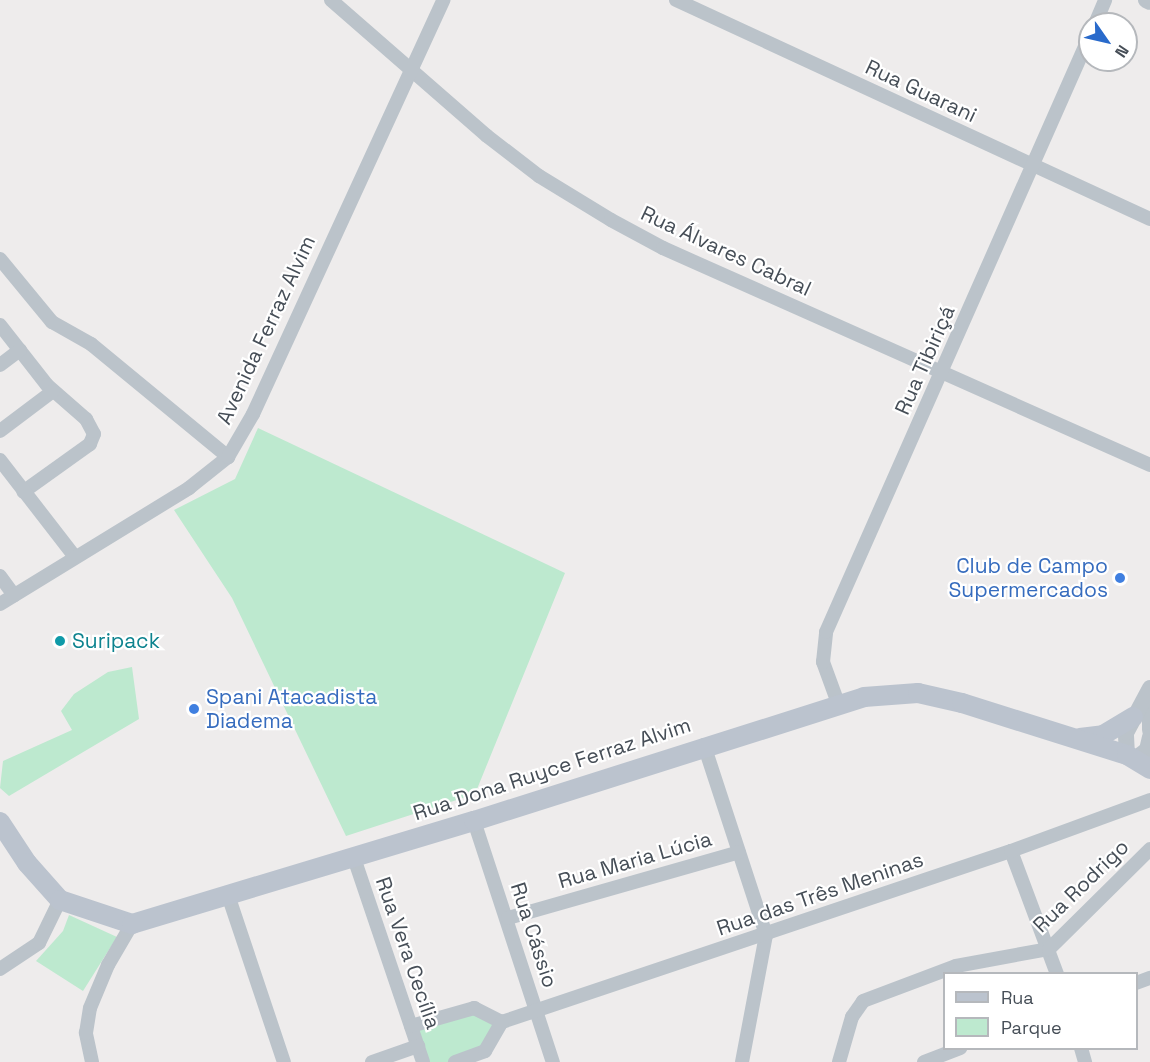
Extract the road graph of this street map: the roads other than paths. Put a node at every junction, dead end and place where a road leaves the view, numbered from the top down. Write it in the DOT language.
graph roads {
  1 [pos="331,0"];
  2 [pos="443,0"];
  3 [pos="675,0"];
  4 [pos="1078,62"];
  5 [pos="410,71"];
  6 [pos="1033,165"];
  7 [pos="1150,219"];
  8 [pos="0,259"];
  9 [pos="0,325"];
  10 [pos="20,351"];
  11 [pos="0,365"];
  12 [pos="943,371"];
  13 [pos="53,391"];
  14 [pos="0,431"];
  15 [pos="228,457"];
  16 [pos="0,460"];
  17 [pos="1150,465"];
  18 [pos="23,492"];
  19 [pos="75,557"];
  20 [pos="0,576"];
  21 [pos="14,595"];
  22 [pos="0,604"];
  23 [pos="1150,688"];
  24 [pos="838,703"];
  25 [pos="1141,714"];
  26 [pos="1150,730"];
  27 [pos="1150,737"];
  28 [pos="1074,738"];
  29 [pos="704,745"];
  30 [pos="1137,761"];
  31 [pos="1150,800"];
  32 [pos="474,821"];
  33 [pos="0,822"];
  34 [pos="1150,849"];
  35 [pos="1011,851"];
  36 [pos="739,852"];
  37 [pos="354,858"];
  38 [pos="228,895"];
  39 [pos="60,900"];
  40 [pos="508,918"];
  41 [pos="132,924"];
  42 [pos="766,935"];
  43 [pos="1049,949"];
  44 [pos="0,969"];
  45 [pos="1056,972"];
  46 [pos="536,1009"];
  47 [pos="502,1022"];
  48 [pos="411,1026"];
  49 [pos="418,1046"];
  50 [pos="955,1050"];
  51 [pos="92,1062"];
  52 [pos="284,1062"];
  53 [pos="372,1062"];
  54 [pos="423,1062"];
  55 [pos="455,1062"];
  56 [pos="553,1062"];
  57 [pos="742,1062"];
  58 [pos="839,1062"];
  59 [pos="924,1062"];
  1 -- 5 [label="street, Rua Álvares Cabral"];
  2 -- 5 [label="street, Avenida Ferraz Alvim"];
  3 -- 6 [label="street, Rua Guarani"];
  4 -- 6 [label="street, Rua Tibiriçá"];
  5 -- 12 [label="street, Rua Álvares Cabral"];
  5 -- 15 [label="street, Avenida Ferraz Alvim"];
  6 -- 7 [label="street, Rua Guarani"];
  6 -- 12 [label="street, Rua Tibiriçá"];
  8 -- 15 [label="street"];
  9 -- 10 [label="street"];
  10 -- 11 [label="street"];
  10 -- 13 [label="street"];
  12 -- 17 [label="street, Rua Álvares Cabral"];
  12 -- 24 [label="street, Rua Tibiriçá"];
  13 -- 14 [label="street"];
  13 -- 18 [label="street"];
  15 -- 19 [label="street, Avenida Ferraz Alvim"];
  16 -- 18 [label="street"];
  18 -- 19 [label="street"];
  19 -- 21 [label="street, Avenida Ferraz Alvim"];
  20 -- 21 [label="street"];
  21 -- 22 [label="street, Avenida Ferraz Alvim"];
  23 -- 25 [label="street"];
  24 -- 28 [label="main road, Rua Dona Ruyce Ferraz Alvim"];
  24 -- 29 [label="main road, Rua Dona Ruyce Ferraz Alvim"];
  25 -- 26 [label="street"];
  25 -- 28 [label="main road"];
  25 -- 30 [label="street"];
  27 -- 30 [label="street"];
  28 -- 30 [label="main road, Rua Dona Ruyce Ferraz Alvim"];
  29 -- 32 [label="main road, Rua Dona Ruyce Ferraz Alvim"];
  29 -- 36 [label="street"];
  31 -- 35 [label="street, Rua das Três Meninas"];
  32 -- 37 [label="main road, Rua Dona Ruyce Ferraz Alvim"];
  32 -- 40 [label="street, Rua Cássio"];
  33 -- 39 [label="main road"];
  34 -- 43 [label="street, Rua Rodrigo"];
  35 -- 42 [label="street, Rua das Três Meninas"];
  35 -- 43 [label="street"];
  36 -- 40 [label="street, Rua Maria Lúcia"];
  36 -- 42 [label="street"];
  37 -- 38 [label="main road, Rua Dona Ruyce Ferraz Alvim"];
  37 -- 48 [label="street, Rua Vera Cecília"];
  38 -- 41 [label="main road, Rua Dona Ruyce Ferraz Alvim"];
  38 -- 52 [label="street"];
  39 -- 41 [label="main road"];
  39 -- 44 [label="street"];
  40 -- 46 [label="street, Rua Cássio"];
  41 -- 51 [label="street"];
  42 -- 46 [label="street, Rua das Três Meninas"];
  42 -- 57 [label="street"];
  43 -- 45 [label="street"];
  43 -- 58 [label="street, Rua Rodrigo"];
  46 -- 47 [label="street, Rua das Três Meninas"];
  46 -- 56 [label="street, Rua Cássio"];
  47 -- 48 [label="street"];
  47 -- 55 [label="street"];
  48 -- 49 [label="street, Rua Vera Cecília"];
  49 -- 53 [label="street"];
  49 -- 54 [label="street, Rua Vera Cecília"];
  50 -- 59 [label="street"];
}
